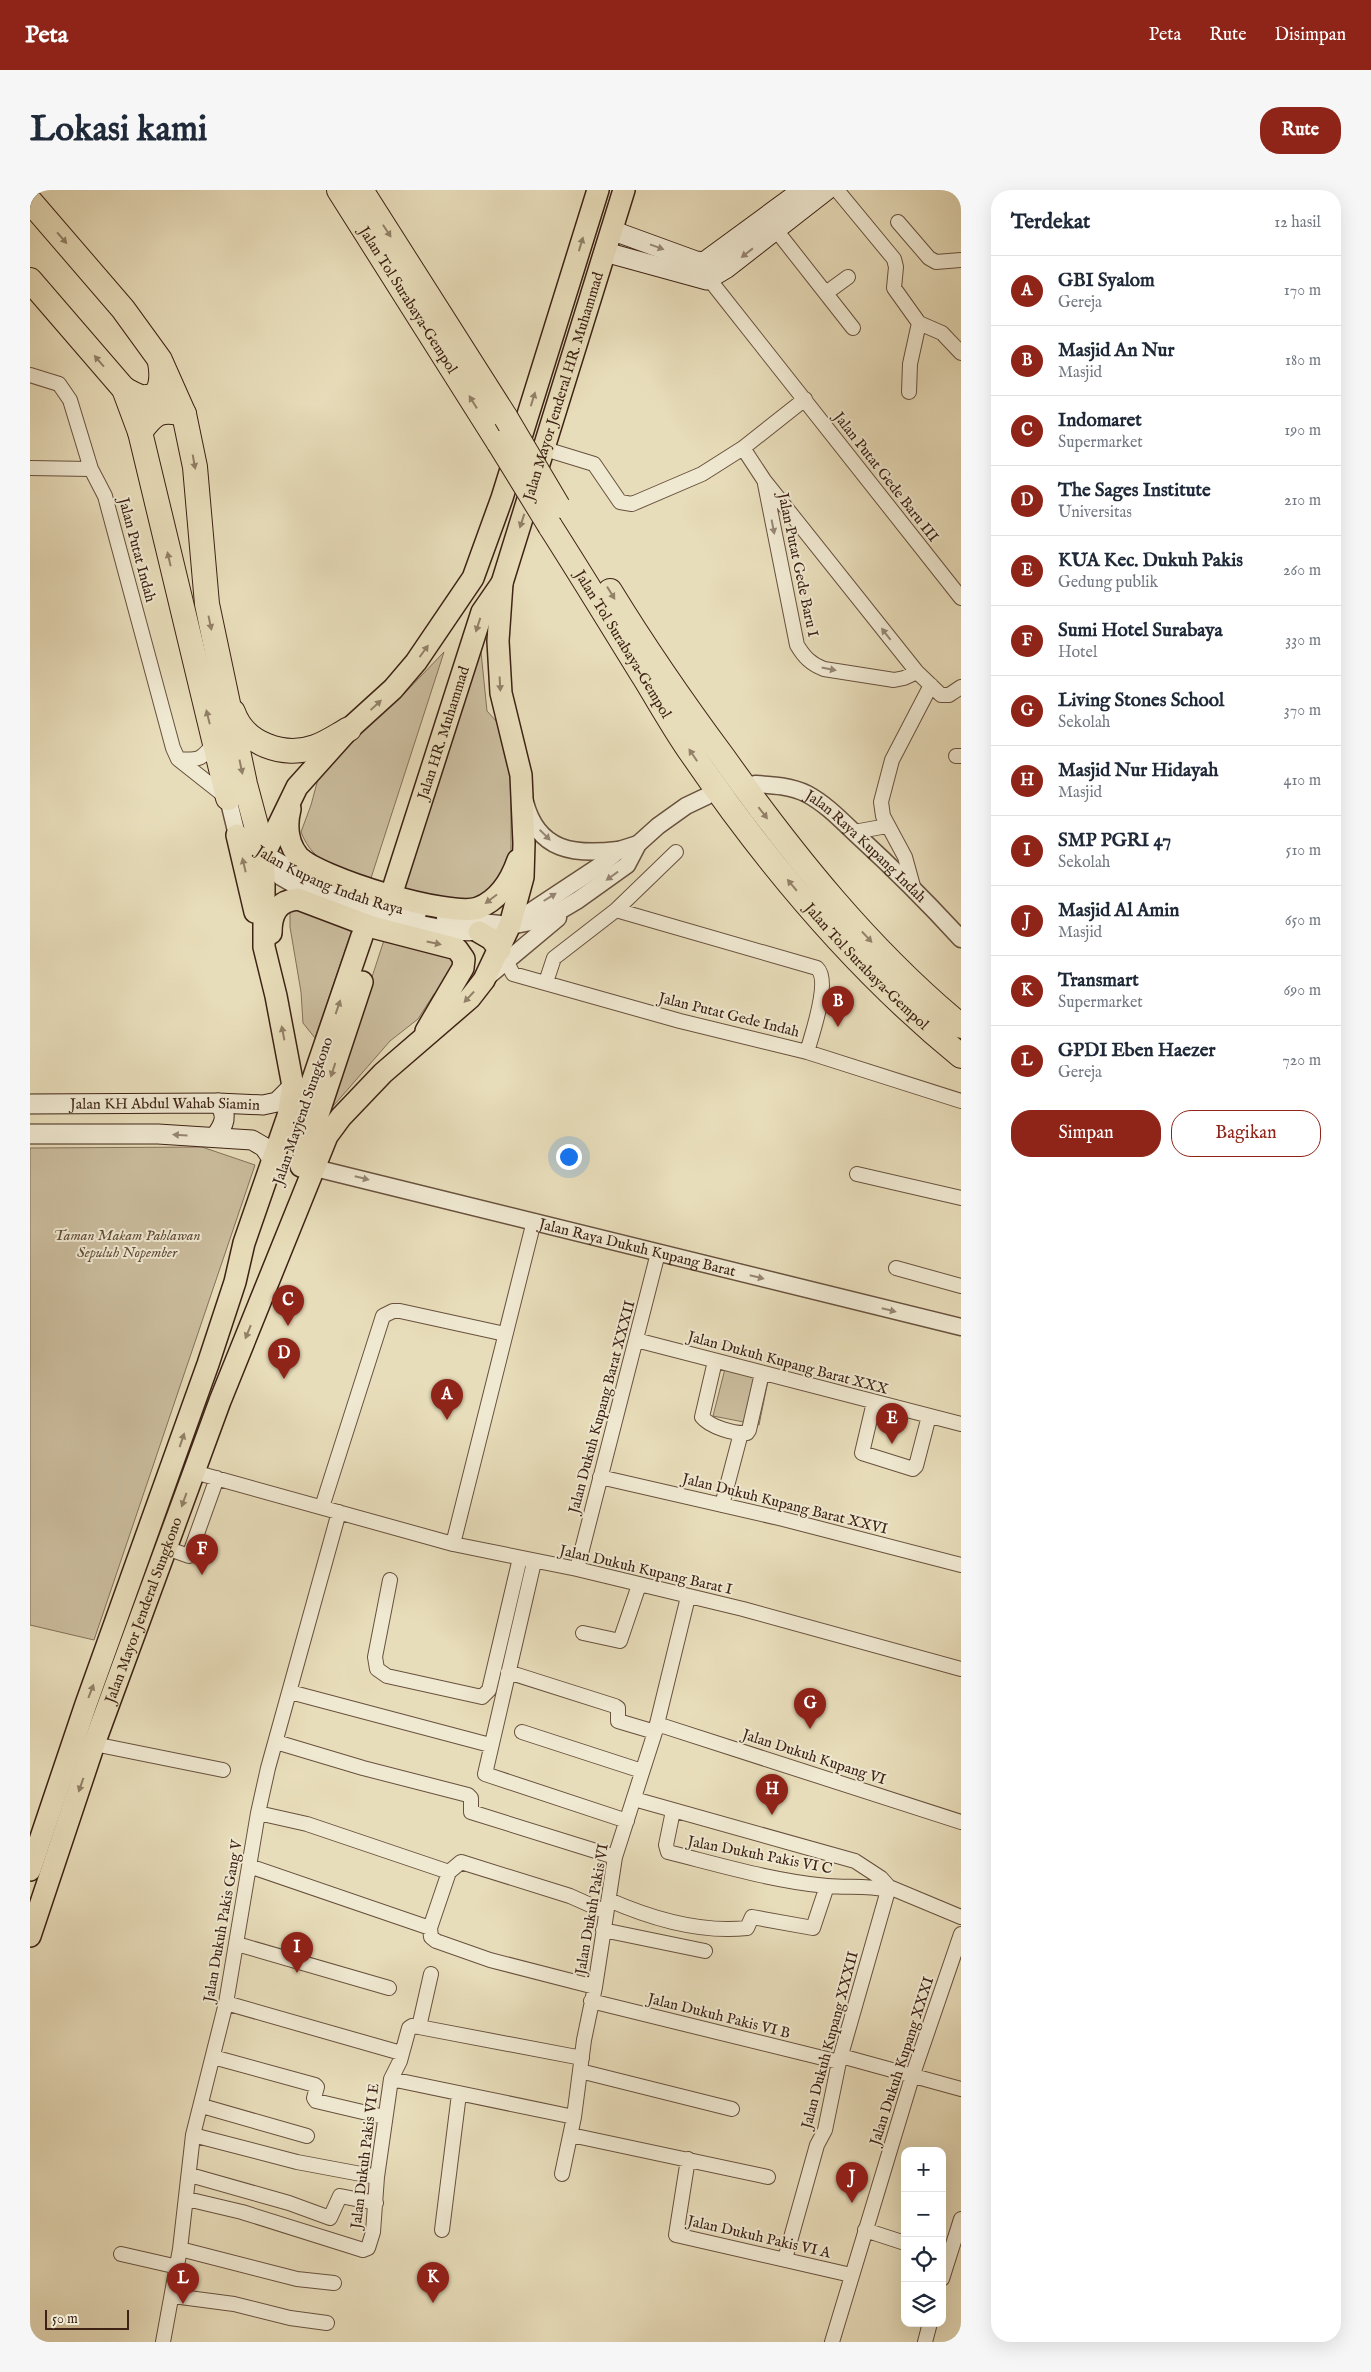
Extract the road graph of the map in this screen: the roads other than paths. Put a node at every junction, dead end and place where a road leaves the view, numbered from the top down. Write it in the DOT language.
graph roads {
  1 [pos="339,190"];
  2 [pos="361,190"];
  3 [pos="598,190"];
  4 [pos="624,190"];
  5 [pos="802,190"];
  6 [pos="827,190"];
  7 [pos="837,190"];
  8 [pos="30,202"];
  9 [pos="898,222"];
  10 [pos="611,230"];
  11 [pos="776,230"];
  12 [pos="605,252"];
  13 [pos="961,260"];
  14 [pos="848,277"];
  15 [pos="709,279"];
  16 [pos="30,280"];
  17 [pos="826,294"];
  18 [pos="919,324"];
  19 [pos="853,328"];
  20 [pos="961,354"];
  21 [pos="160,360"];
  22 [pos="30,375"];
  23 [pos="124,390"];
  24 [pos="909,392"];
  25 [pos="805,399"];
  26 [pos="184,414"];
  27 [pos="140,432"];
  28 [pos="743,448"];
  29 [pos="545,449"];
  30 [pos="30,468"];
  31 [pos="91,469"];
  32 [pos="764,480"];
  33 [pos="554,516"];
  34 [pos="473,578"];
  35 [pos="502,583"];
  36 [pos="961,598"];
  37 [pos="916,672"];
  38 [pos="224,685"];
  39 [pos="931,686"];
  40 [pos="961,687"];
  41 [pos="349,729"];
  42 [pos="214,743"];
  43 [pos="178,759"];
  44 [pos="521,775"];
  45 [pos="304,777"];
  46 [pos="755,784"];
  47 [pos="707,796"];
  48 [pos="228,798"];
  49 [pos="887,826"];
  50 [pos="854,832"];
  51 [pos="237,835"];
  52 [pos="524,843"];
  53 [pos="638,844"];
  54 [pos="619,850"];
  55 [pos="676,852"];
  56 [pos="264,855"];
  57 [pos="913,886"];
  58 [pos="300,888"];
  59 [pos="578,900"];
  60 [pos="263,905"];
  61 [pos="616,910"];
  62 [pos="510,925"];
  63 [pos="479,932"];
  64 [pos="961,939"];
  65 [pos="264,947"];
  66 [pos="504,956"];
  67 [pos="272,981"];
  68 [pos="546,982"];
  69 [pos="961,1026"];
  70 [pos="423,1038"];
  71 [pos="807,1052"];
  72 [pos="961,1056"];
  73 [pos="293,1086"];
  74 [pos="961,1100"];
  75 [pos="218,1103"];
  76 [pos="30,1104"];
  77 [pos="30,1134"];
  78 [pos="215,1137"];
  79 [pos="273,1160"];
  80 [pos="315,1168"];
  81 [pos="857,1174"];
  82 [pos="961,1198"];
  83 [pos="534,1221"];
  84 [pos="658,1253"];
  85 [pos="896,1268"];
  86 [pos="235,1282"];
  87 [pos="961,1286"];
  88 [pos="266,1287"];
  89 [pos="961,1327"];
  90 [pos="506,1334"];
  91 [pos="636,1340"];
  92 [pos="715,1361"];
  93 [pos="762,1373"];
  94 [pos="874,1402"];
  95 [pos="929,1416"];
  96 [pos="961,1424"];
  97 [pos="741,1434"];
  98 [pos="194,1472"];
  99 [pos="600,1477"];
  100 [pos="217,1478"];
  101 [pos="722,1505"];
  102 [pos="322,1507"];
  103 [pos="340,1512"];
  104 [pos="454,1544"];
  105 [pos="166,1548"];
  106 [pos="520,1558"];
  107 [pos="534,1562"];
  108 [pos="961,1565"];
  109 [pos="576,1569"];
  110 [pos="390,1580"];
  111 [pos="638,1585"];
  112 [pos="688,1596"];
  113 [pos="583,1633"];
  114 [pos="961,1669"];
  115 [pos="508,1672"];
  116 [pos="290,1692"];
  117 [pos="656,1728"];
  118 [pos="522,1732"];
  119 [pos="87,1742"];
  120 [pos="276,1742"];
  121 [pos="490,1745"];
  122 [pos="223,1770"];
  123 [pos="642,1771"];
  124 [pos="634,1798"];
  125 [pos="673,1811"];
  126 [pos="258,1813"];
  127 [pos="627,1820"];
  128 [pos="961,1822"];
  129 [pos="615,1857"];
  130 [pos="32,1860"];
  131 [pos="249,1866"];
  132 [pos="449,1872"];
  133 [pos="827,1886"];
  134 [pos="888,1889"];
  135 [pos="607,1906"];
  136 [pos="961,1917"];
  137 [pos="603,1930"];
  138 [pos="431,1933"];
  139 [pos="961,1934"];
  140 [pos="30,1936"];
  141 [pos="236,1944"];
  142 [pos="705,1951"];
  143 [pos="431,1974"];
  144 [pos="595,1987"];
  145 [pos="389,1988"];
  146 [pos="591,2001"];
  147 [pos="226,2003"];
  148 [pos="419,2026"];
  149 [pos="402,2053"];
  150 [pos="213,2057"];
  151 [pos="840,2059"];
  152 [pos="581,2064"];
  153 [pos="913,2074"];
  154 [pos="391,2079"];
  155 [pos="961,2089"];
  156 [pos="459,2094"];
  157 [pos="202,2106"];
  158 [pos="732,2109"];
  159 [pos="384,2116"];
  160 [pos="574,2117"];
  161 [pos="193,2135"];
  162 [pos="570,2135"];
  163 [pos="307,2136"];
  164 [pos="688,2159"];
  165 [pos="562,2174"];
  166 [pos="190,2175"];
  167 [pos="377,2177"];
  168 [pos="768,2177"];
  169 [pos="187,2199"];
  170 [pos="376,2203"];
  171 [pos="961,2219"];
  172 [pos="442,2230"];
  173 [pos="865,2230"];
  174 [pos="901,2242"];
  175 [pos="180,2248"];
  176 [pos="121,2254"];
  177 [pos="951,2257"];
  178 [pos="785,2259"];
  179 [pos="178,2266"];
  180 [pos="946,2269"];
  181 [pos="851,2275"];
  182 [pos="334,2283"];
  183 [pos="173,2296"];
  184 [pos="327,2323"];
  185 [pos="929,2327"];
  186 [pos="163,2342"];
  187 [pos="832,2342"];
  188 [pos="925,2342"];
  33 -- 1 [label="highway, Jalan Tol Surabaya–Gempol, one-way, bridge"];
  2 -- 33 [label="highway, Jalan Tol Surabaya–Gempol, one-way, bridge"];
  34 -- 3 [label="main road, Jalan Mayor Jenderal HR. Muhammad, one-way"];
  4 -- 10 [label="main road, Jalan Mayor Jenderal HR. Muhammad"];
  10 -- 5 [label="main road, one-way"];
  6 -- 11 [label="main road"];
  7 -- 18 [label="street"];
  8 -- 21 [label="highway, one-way"];
  9 -- 13 [label="street"];
  10 -- 12 [label="main road, Jalan Mayor Jenderal HR. Muhammad"];
  11 -- 15 [label="main road, one-way"];
  11 -- 17 [label="street"];
  12 -- 15 [label="main road"];
  12 -- 29 [label="main road, Jalan Mayor Jenderal HR. Muhammad"];
  14 -- 17 [label="street"];
  15 -- 25 [label="street, Jalan Putat Gede Baru III"];
  23 -- 16 [label="highway, one-way"];
  17 -- 19 [label="street"];
  18 -- 20 [label="street"];
  18 -- 24 [label="street"];
  21 -- 23 [label="highway"];
  21 -- 26 [label="highway"];
  22 -- 31 [label="street, Jalan Putat Indah"];
  23 -- 27 [label="highway"];
  25 -- 28 [label="street"];
  25 -- 36 [label="street, Jalan Putat Gede Baru III"];
  26 -- 27 [label="highway"];
  26 -- 38 [label="highway, one-way"];
  42 -- 27 [label="highway, one-way"];
  28 -- 29 [label="street"];
  28 -- 32 [label="street"];
  29 -- 35 [label="main road, Jalan Mayor Jenderal HR. Muhammad, one-way"];
  30 -- 31 [label="street"];
  31 -- 43 [label="street, Jalan Putat Indah"];
  37 -- 32 [label="street, one-way"];
  32 -- 37 [label="street, Jalan Putat Gede Baru I, one-way"];
  33 -- 69 [label="highway, Jalan Tol Surabaya–Gempol, one-way"];
  72 -- 33 [label="highway, Jalan Tol Surabaya–Gempol, one-way"];
  35 -- 34 [label="main road, Jalan HR. Muhammad, one-way"];
  41 -- 34 [label="main road, one-way"];
  35 -- 44 [label="main road, one-way"];
  37 -- 39 [label="street"];
  38 -- 41 [label="highway"];
  38 -- 56 [label="highway, one-way"];
  39 -- 40 [label="street"];
  39 -- 49 [label="street"];
  41 -- 45 [label="main road"];
  42 -- 43 [label="street"];
  42 -- 48 [label="highway"];
  43 -- 48 [label="street"];
  44 -- 52 [label="main road"];
  44 -- 54 [label="street, one-way"];
  52 -- 45 [label="main road, one-way"];
  45 -- 56 [label="main road"];
  46 -- 50 [label="street, Jalan Raya Kupang Indah"];
  47 -- 53 [label="street, Jalan Kupang Indah Raya"];
  48 -- 51 [label="street"];
  49 -- 50 [label="street"];
  49 -- 57 [label="street"];
  50 -- 57 [label="street, Jalan Raya Kupang Indah"];
  51 -- 56 [label="street"];
  65 -- 51 [label="main road, one-way"];
  52 -- 62 [label="main road"];
  53 -- 54 [label="street, Jalan Kupang Indah Raya"];
  53 -- 59 [label="street, Jalan Kupang Indah Raya, one-way"];
  62 -- 54 [label="street, Jalan Kupang Indah Raya, one-way"];
  55 -- 61 [label="street"];
  56 -- 58 [label="street, Jalan Kupang Indah Raya"];
  56 -- 60 [label="main road"];
  56 -- 62 [label="street, Jalan Kupang Indah Raya"];
  57 -- 64 [label="street, Jalan Raya Kupang Indah"];
  58 -- 60 [label="street"];
  58 -- 63 [label="street, Jalan Kupang Indah Raya"];
  59 -- 62 [label="street, Jalan Kupang Indah Raya"];
  59 -- 66 [label="street"];
  60 -- 65 [label="main road"];
  61 -- 68 [label="street"];
  61 -- 71 [label="street"];
  62 -- 63 [label="street, Jalan Kupang Indah Raya"];
  62 -- 66 [label="main road"];
  63 -- 66 [label="main road"];
  65 -- 67 [label="main road"];
  66 -- 68 [label="street, Jalan Putat Gede Indah"];
  66 -- 70 [label="main road, one-way"];
  67 -- 70 [label="main road, one-way"];
  73 -- 67 [label="main road, one-way"];
  68 -- 71 [label="street, Jalan Putat Gede Indah"];
  70 -- 80 [label="main road"];
  71 -- 74 [label="street, Jalan Putat Gede Indah"];
  73 -- 75 [label="main road, Jalan KH Abdul Wahab Siamin"];
  73 -- 79 [label="main road"];
  75 -- 76 [label="main road, Jalan KH Abdul Wahab Siamin"];
  75 -- 78 [label="main road"];
  78 -- 77 [label="main road, Jalan KH Abdul Wahab Siamin, one-way"];
  78 -- 79 [label="main road, Jalan KH Abdul Wahab Siamin"];
  79 -- 86 [label="main road"];
  80 -- 83 [label="street, Jalan Raya Dukuh Kupang Barat, one-way"];
  80 -- 88 [label="main road"];
  81 -- 82 [label="street"];
  83 -- 84 [label="street, Jalan Raya Dukuh Kupang Barat"];
  83 -- 90 [label="street"];
  84 -- 89 [label="street, Jalan Raya Dukuh Kupang Barat, one-way"];
  84 -- 91 [label="street, Jalan Dukuh Kupang Barat XXXII"];
  85 -- 87 [label="street"];
  86 -- 88 [label="main road, Jalan Mayjend Sungkono, one-way"];
  119 -- 86 [label="main road, Jalan Mayor Jenderal Sungkono, one-way"];
  88 -- 98 [label="main road, Jalan Mayor Jenderal Sungkono, one-way"];
  90 -- 102 [label="street"];
  90 -- 104 [label="street"];
  91 -- 92 [label="street, Jalan Dukuh Kupang Barat XXX"];
  91 -- 99 [label="street, Jalan Dukuh Kupang Barat XXXII"];
  92 -- 93 [label="street, Jalan Dukuh Kupang Barat XXX"];
  92 -- 97 [label="street"];
  93 -- 94 [label="street, Jalan Dukuh Kupang Barat XXX"];
  93 -- 97 [label="street"];
  94 -- 95 [label="street, Jalan Dukuh Kupang Barat XXX"];
  94 -- 95 [label="street"];
  95 -- 96 [label="street, Jalan Dukuh Kupang Barat XXX"];
  97 -- 101 [label="street"];
  98 -- 100 [label="street, Jalan Dukuh Kupang Barat I"];
  98 -- 105 [label="main road, Jalan Mayor Jenderal Sungkono, one-way"];
  99 -- 101 [label="street, Jalan Dukuh Kupang Barat XXVI"];
  99 -- 109 [label="street, Jalan Dukuh Kupang Barat XXXII"];
  100 -- 102 [label="street, Jalan Dukuh Kupang Barat I"];
  100 -- 105 [label="street"];
  101 -- 108 [label="street, Jalan Dukuh Kupang Barat XXVI"];
  102 -- 103 [label="street, Jalan Dukuh Kupang Barat I"];
  103 -- 104 [label="street, Jalan Dukuh Kupang Barat I"];
  103 -- 116 [label="street, Jalan Dukuh Pakis Gang V"];
  104 -- 106 [label="street, Jalan Dukuh Kupang Barat I"];
  105 -- 119 [label="main road, Jalan Mayor Jenderal Sungkono"];
  106 -- 107 [label="street, Jalan Dukuh Kupang Barat I"];
  106 -- 110 [label="street"];
  107 -- 109 [label="street, Jalan Dukuh Kupang Barat I"];
  107 -- 115 [label="street"];
  109 -- 111 [label="street, Jalan Dukuh Kupang Barat I"];
  111 -- 112 [label="street, Jalan Dukuh Kupang Barat I"];
  111 -- 113 [label="street"];
  112 -- 114 [label="street, Jalan Dukuh Kupang Barat I"];
  112 -- 117 [label="street, Jalan Dukuh Pakis VI"];
  115 -- 117 [label="street, Jalan Dukuh Kupang VI"];
  115 -- 121 [label="street"];
  116 -- 120 [label="street, Jalan Dukuh Pakis Gang V"];
  116 -- 121 [label="street"];
  117 -- 123 [label="street, Jalan Dukuh Pakis VI"];
  117 -- 128 [label="street, Jalan Dukuh Kupang VI"];
  118 -- 123 [label="street"];
  119 -- 122 [label="street"];
  119 -- 130 [label="main road, Jalan Mayor Jenderal Sungkono"];
  119 -- 140 [label="main road, Jalan Mayor Jenderal Sungkono, one-way"];
  120 -- 126 [label="street, Jalan Dukuh Pakis Gang V"];
  120 -- 129 [label="street"];
  121 -- 127 [label="street"];
  123 -- 124 [label="street, Jalan Dukuh Pakis VI"];
  124 -- 125 [label="street, Jalan Dukuh Pakis VI C"];
  124 -- 127 [label="street, Jalan Dukuh Pakis VI"];
  125 -- 133 [label="street, Jalan Dukuh Pakis VI C"];
  125 -- 134 [label="street, Jalan Dukuh Pakis VI C"];
  126 -- 131 [label="street, Jalan Dukuh Pakis Gang V"];
  126 -- 132 [label="street"];
  127 -- 129 [label="street, Jalan Dukuh Pakis VI"];
  129 -- 135 [label="street, Jalan Dukuh Pakis VI"];
  131 -- 138 [label="street"];
  131 -- 141 [label="street, Jalan Dukuh Pakis Gang V"];
  132 -- 135 [label="street"];
  132 -- 138 [label="street"];
  133 -- 134 [label="street, Jalan Dukuh Pakis VI C"];
  133 -- 135 [label="street"];
  134 -- 136 [label="street"];
  134 -- 151 [label="street, Jalan Dukuh Kupang XXXII"];
  135 -- 137 [label="street, Jalan Dukuh Pakis VI"];
  137 -- 142 [label="street"];
  137 -- 144 [label="street, Jalan Dukuh Pakis VI"];
  138 -- 144 [label="street"];
  139 -- 153 [label="street, Jalan Dukuh Kupang XXXI"];
  141 -- 145 [label="street"];
  141 -- 147 [label="street, Jalan Dukuh Pakis Gang V"];
  143 -- 148 [label="street, Jalan Dukuh Pakis VI E"];
  144 -- 146 [label="street, Jalan Dukuh Pakis VI"];
  146 -- 151 [label="street, Jalan Dukuh Pakis VI B"];
  146 -- 152 [label="street, Jalan Dukuh Pakis VI"];
  147 -- 149 [label="street"];
  147 -- 150 [label="street, Jalan Dukuh Pakis Gang V"];
  148 -- 149 [label="street, Jalan Dukuh Pakis VI E"];
  148 -- 152 [label="street"];
  149 -- 154 [label="street, Jalan Dukuh Pakis VI E"];
  150 -- 157 [label="street, Jalan Dukuh Pakis Gang V"];
  150 -- 159 [label="street"];
  151 -- 153 [label="street, Jalan Dukuh Pakis VI B"];
  151 -- 178 [label="street, Jalan Dukuh Kupang XXXII"];
  152 -- 158 [label="street"];
  152 -- 160 [label="street, Jalan Dukuh Pakis VI"];
  153 -- 155 [label="street, Jalan Dukuh Pakis VI B"];
  153 -- 173 [label="street, Jalan Dukuh Kupang XXXI"];
  154 -- 156 [label="street"];
  154 -- 159 [label="street, Jalan Dukuh Pakis VI E"];
  156 -- 160 [label="street"];
  156 -- 172 [label="street"];
  157 -- 161 [label="street, Jalan Dukuh Pakis Gang V"];
  157 -- 163 [label="street"];
  159 -- 167 [label="street, Jalan Dukuh Pakis VI E"];
  160 -- 162 [label="street, Jalan Dukuh Pakis VI"];
  161 -- 166 [label="street, Jalan Dukuh Pakis Gang V"];
  161 -- 167 [label="street"];
  162 -- 164 [label="street"];
  162 -- 165 [label="street, Jalan Dukuh Pakis VI"];
  164 -- 168 [label="street"];
  164 -- 178 [label="street, Jalan Dukuh Pakis VI A"];
  166 -- 169 [label="street, Jalan Dukuh Pakis Gang V"];
  166 -- 170 [label="street"];
  167 -- 170 [label="street, Jalan Dukuh Pakis VI E"];
  169 -- 170 [label="street, Jalan Dukuh Pakis VI E"];
  169 -- 175 [label="street, Jalan Dukuh Pakis Gang V"];
  171 -- 177 [label="street"];
  173 -- 174 [label="street"];
  173 -- 181 [label="street, Jalan Dukuh Kupang XXXI"];
  175 -- 179 [label="street, Jalan Dukuh Pakis Gang V"];
  175 -- 182 [label="street"];
  176 -- 179 [label="street"];
  177 -- 180 [label="street"];
  178 -- 181 [label="street, Jalan Dukuh Pakis VI A"];
  179 -- 183 [label="street, Jalan Dukuh Pakis Gang V"];
  181 -- 187 [label="street, Jalan Dukuh Kupang XXXI"];
  183 -- 184 [label="street"];
  183 -- 186 [label="street, Jalan Dukuh Pakis Gang V"];
  185 -- 188 [label="street"];
}
